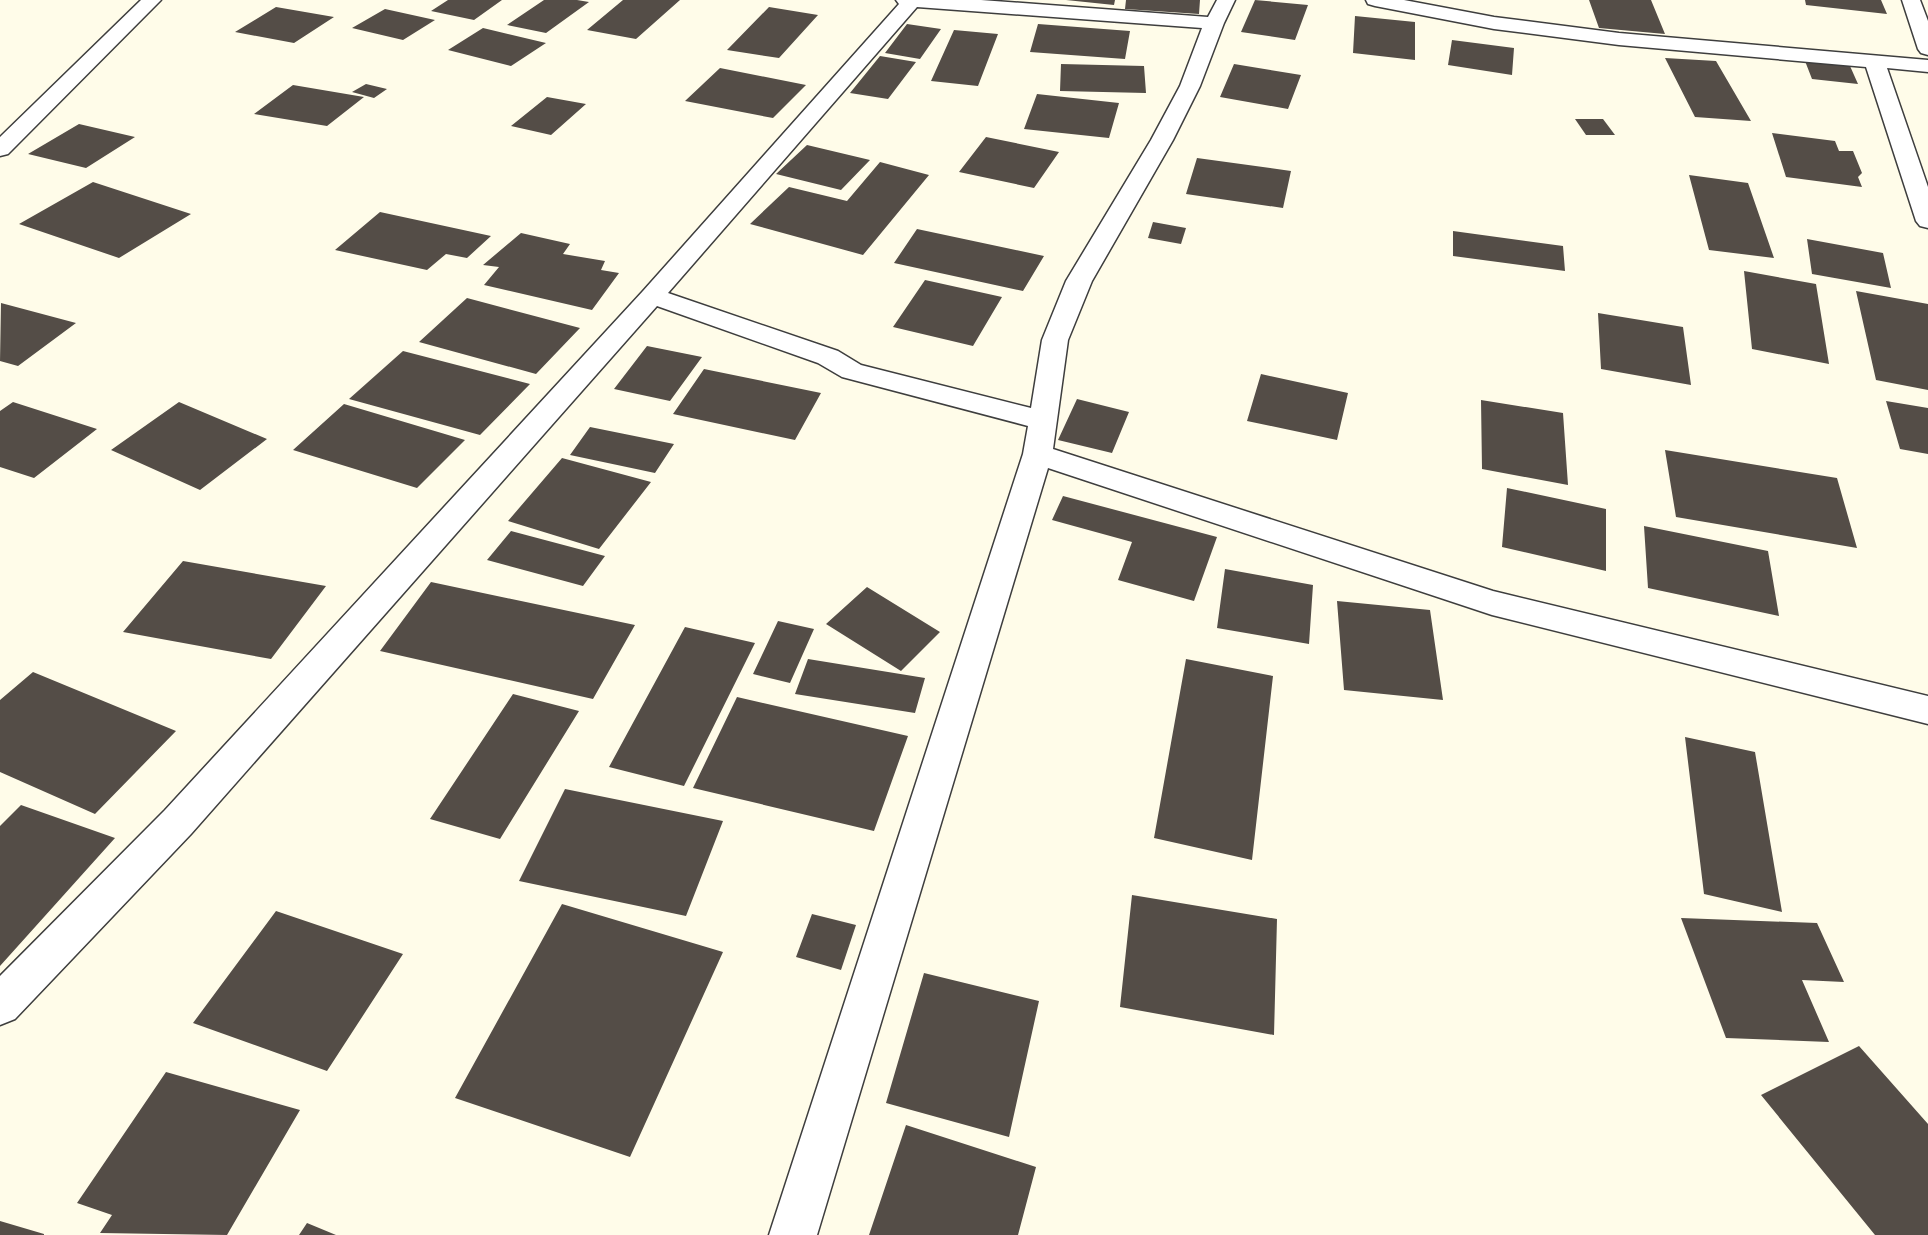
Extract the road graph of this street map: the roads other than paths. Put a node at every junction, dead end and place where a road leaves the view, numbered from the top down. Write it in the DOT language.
graph roads {
  1 [pos="152,0"];
  2 [pos="909,0"];
  3 [pos="1226,0"];
  4 [pos="1375,0"];
  5 [pos="1911,0"];
  6 [pos="1214,23"];
  7 [pos="1928,50"];
  8 [pos="1874,60"];
  9 [pos="1928,66"];
  10 [pos="0,149"];
  11 [pos="1928,221"];
  12 [pos="652,296"];
  13 [pos="1044,421"];
  14 [pos="1038,454"];
  15 [pos="1928,710"];
  16 [pos="0,1005"];
  17 [pos="793,1235"];
  1 -- 10 [label="street"];
  2 -- 6 [label="street"];
  2 -- 12 [label="street"];
  3 -- 6 [label="street"];
  4 -- 8 [label="street"];
  5 -- 7 [label="street"];
  6 -- 13 [label="street"];
  8 -- 9 [label="street"];
  8 -- 11 [label="street"];
  12 -- 13 [label="street"];
  12 -- 16 [label="street"];
  13 -- 14 [label="street"];
  14 -- 15 [label="street"];
  14 -- 17 [label="street"];
}
